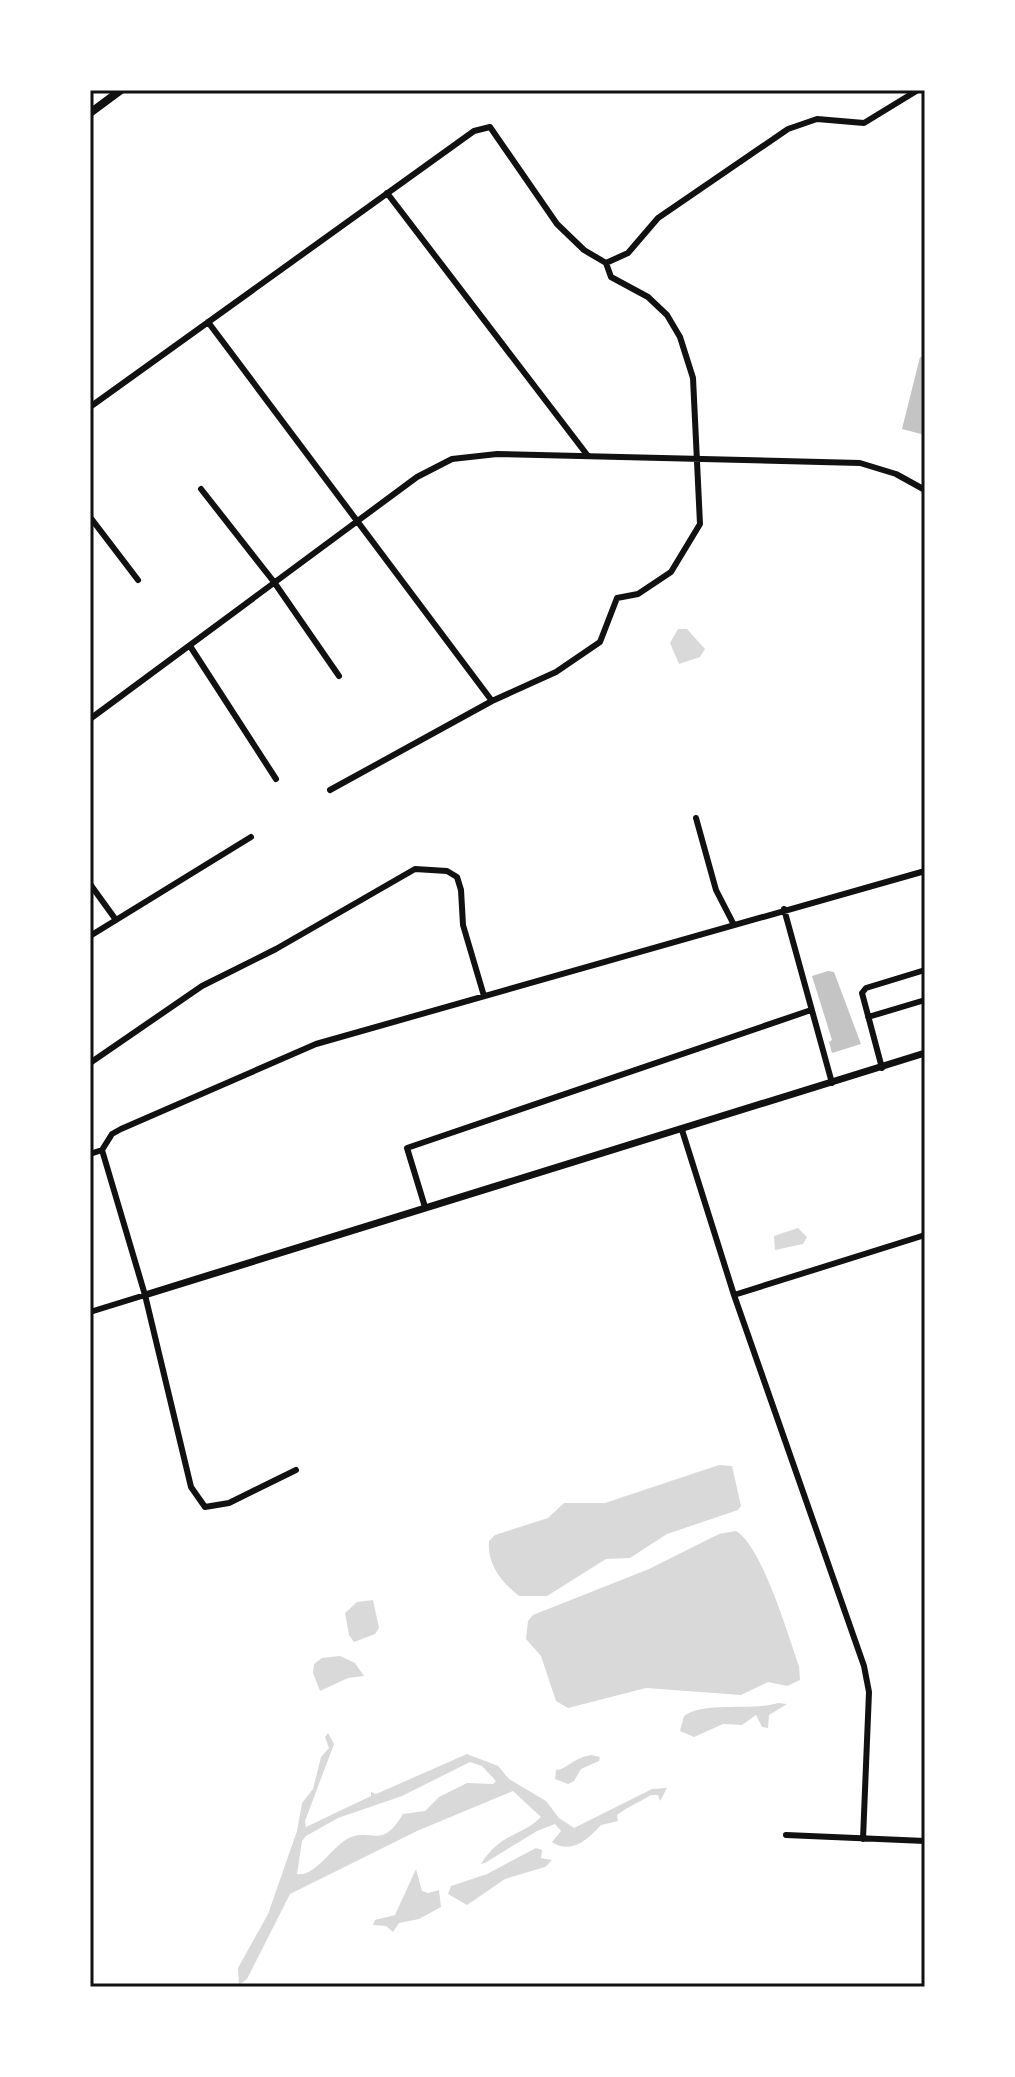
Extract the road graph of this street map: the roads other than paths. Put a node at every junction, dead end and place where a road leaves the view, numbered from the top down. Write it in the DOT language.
graph roads {
  1 [pos="121,90"];
  2 [pos="918,90"];
  3 [pos="90,113"];
  4 [pos="387,193"];
  5 [pos="606,263"];
  6 [pos="208,322"];
  7 [pos="90,407"];
  8 [pos="588,456"];
  9 [pos="699,459"];
  10 [pos="201,489"];
  11 [pos="925,490"];
  12 [pos="90,517"];
  13 [pos="356,522"];
  14 [pos="138,580"];
  15 [pos="274,582"];
  16 [pos="190,646"];
  17 [pos="339,676"];
  18 [pos="492,701"];
  19 [pos="90,719"];
  20 [pos="276,779"];
  21 [pos="330,790"];
  22 [pos="696,818"];
  23 [pos="251,837"];
  24 [pos="925,871"];
  25 [pos="90,884"];
  26 [pos="784,909"];
  27 [pos="116,920"];
  28 [pos="733,923"];
  29 [pos="90,936"];
  30 [pos="925,970"];
  31 [pos="484,996"];
  32 [pos="925,1000"];
  33 [pos="811,1010"];
  34 [pos="868,1017"];
  35 [pos="925,1053"];
  36 [pos="90,1063"];
  37 [pos="882,1068"];
  38 [pos="833,1084"];
  39 [pos="682,1130"];
  40 [pos="102,1150"];
  41 [pos="90,1154"];
  42 [pos="425,1207"];
  43 [pos="925,1235"];
  44 [pos="145,1295"];
  45 [pos="734,1295"];
  46 [pos="90,1312"];
  47 [pos="296,1470"];
  48 [pos="786,1835"];
  49 [pos="863,1839"];
  50 [pos="925,1841"];
  1 -- 3 [label="main road"];
  2 -- 5 [label="street"];
  4 -- 5 [label="street"];
  4 -- 6 [label="street"];
  4 -- 8 [label="street"];
  5 -- 9 [label="street"];
  6 -- 7 [label="street"];
  6 -- 13 [label="street"];
  8 -- 9 [label="street"];
  8 -- 13 [label="street"];
  9 -- 11 [label="street"];
  9 -- 18 [label="street"];
  10 -- 15 [label="street"];
  12 -- 14 [label="street"];
  13 -- 15 [label="street"];
  13 -- 18 [label="street"];
  15 -- 16 [label="street"];
  15 -- 17 [label="street"];
  16 -- 19 [label="street"];
  16 -- 20 [label="street"];
  18 -- 21 [label="street"];
  22 -- 28 [label="street"];
  23 -- 27 [label="street"];
  24 -- 26 [label="street"];
  25 -- 27 [label="street"];
  26 -- 28 [label="street"];
  26 -- 33 [label="street"];
  27 -- 29 [label="street"];
  28 -- 31 [label="street"];
  30 -- 34 [label="street"];
  31 -- 36 [label="street"];
  31 -- 40 [label="street"];
  32 -- 34 [label="street"];
  33 -- 38 [label="street"];
  33 -- 42 [label="street"];
  34 -- 37 [label="street"];
  35 -- 37 [label="street"];
  37 -- 38 [label="street"];
  38 -- 39 [label="street"];
  39 -- 42 [label="street"];
  39 -- 45 [label="street"];
  40 -- 41 [label="street"];
  40 -- 44 [label="street"];
  42 -- 44 [label="street"];
  43 -- 45 [label="street"];
  44 -- 46 [label="street"];
  44 -- 47 [label="street"];
  45 -- 49 [label="street"];
  48 -- 49 [label="street"];
  49 -- 50 [label="street"];
}
